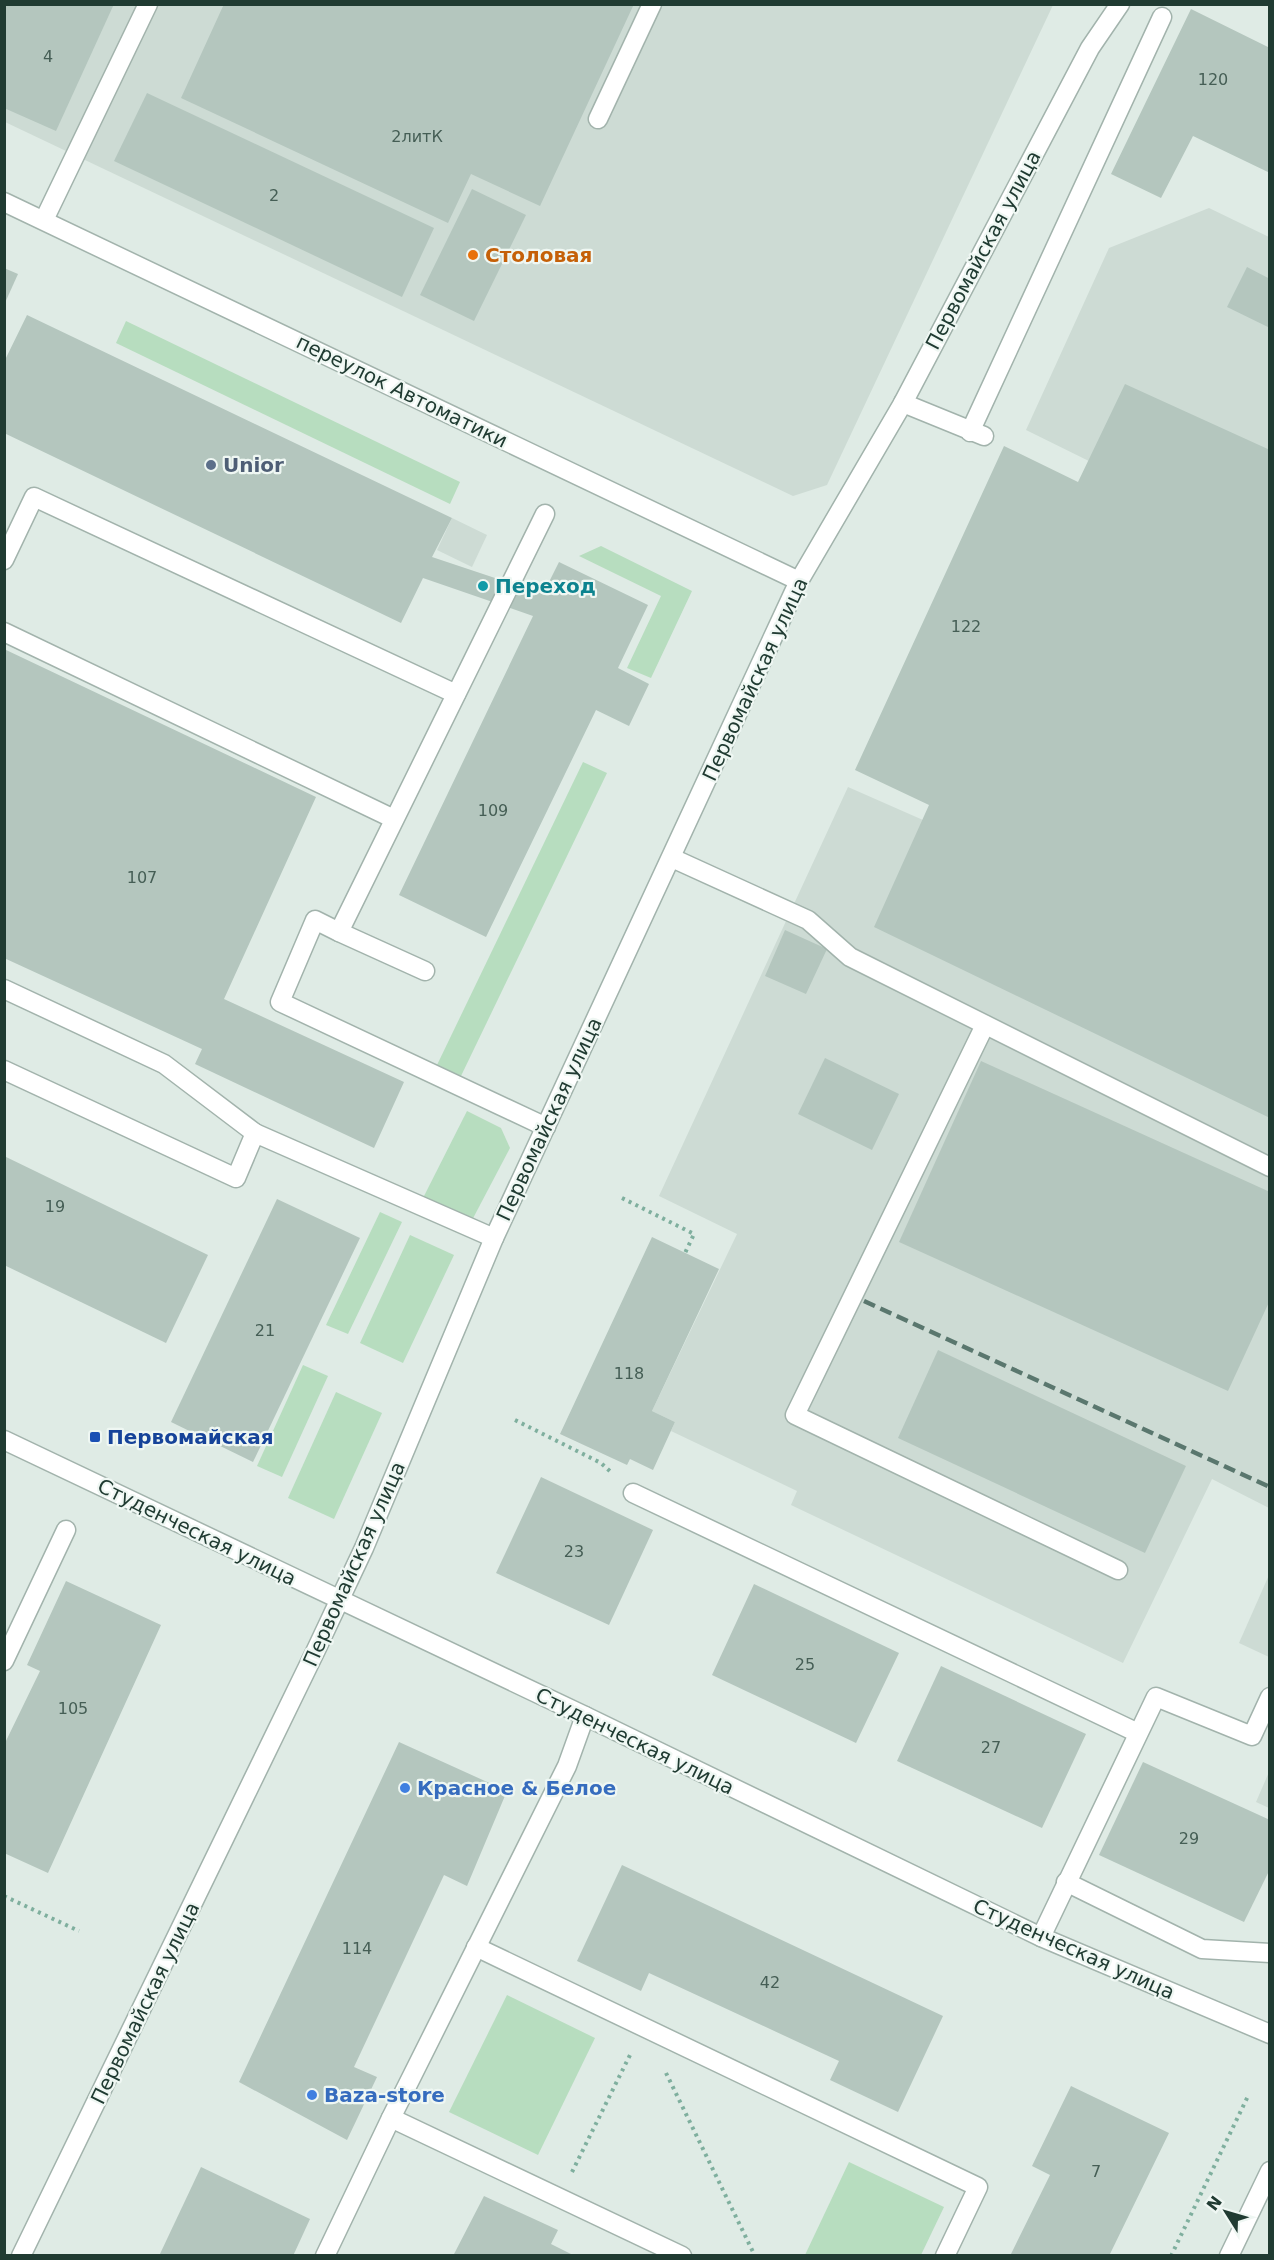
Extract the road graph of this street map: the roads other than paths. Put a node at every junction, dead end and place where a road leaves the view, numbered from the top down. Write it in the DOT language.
graph roads {
  1 [pos="148,4"];
  2 [pos="652,4"];
  3 [pos="1120,4"];
  4 [pos="1162,17"];
  5 [pos="597,119"];
  6 [pos="4,202"];
  7 [pos="44,220"];
  8 [pos="903,403"];
  9 [pos="545,514"];
  10 [pos="4,560"];
  11 [pos="799,581"];
  12 [pos="4,632"];
  13 [pos="456,694"];
  14 [pos="394,819"];
  15 [pos="672,858"];
  16 [pos="339,932"];
  17 [pos="425,971"];
  18 [pos="4,989"];
  19 [pos="985,1024"];
  20 [pos="4,1070"];
  21 [pos="546,1127"];
  22 [pos="255,1133"];
  23 [pos="1269,1167"];
  24 [pos="494,1238"];
  25 [pos="4,1440"];
  26 [pos="633,1493"];
  27 [pos="66,1530"];
  28 [pos="1118,1570"];
  29 [pos="340,1599"];
  30 [pos="4,1661"];
  31 [pos="1269,1697"];
  32 [pos="585,1716"];
  33 [pos="1138,1733"];
  34 [pos="1066,1882"];
  35 [pos="1041,1937"];
  36 [pos="477,1947"];
  37 [pos="1269,1953"];
  38 [pos="1269,2034"];
  39 [pos="390,2118"];
  40 [pos="1269,2170"];
  41 [pos="21,2256"];
  42 [pos="325,2256"];
  43 [pos="682,2256"];
  44 [pos="945,2256"];
  45 [pos="1229,2256"];
  1 -- 7 [label="street"];
  2 -- 5 [label="street"];
  3 -- 8 [label="street, Первомайская улица"];
  4 -- 8 [label="street"];
  6 -- 7 [label="street, переулок Автоматики"];
  7 -- 11 [label="street, переулок Автоматики"];
  8 -- 11 [label="street, Первомайская улица"];
  9 -- 13 [label="street"];
  10 -- 13 [label="street"];
  11 -- 15 [label="street, Первомайская улица"];
  12 -- 14 [label="street"];
  13 -- 14 [label="street"];
  14 -- 16 [label="street"];
  15 -- 19 [label="street"];
  15 -- 21 [label="street, Первомайская улица"];
  16 -- 17 [label="street"];
  16 -- 21 [label="street"];
  18 -- 22 [label="street"];
  19 -- 23 [label="street"];
  19 -- 28 [label="street"];
  20 -- 22 [label="street"];
  21 -- 24 [label="street, Первомайская улица"];
  22 -- 24 [label="street"];
  24 -- 29 [label="street, Первомайская улица"];
  25 -- 29 [label="street, Студенческая улица"];
  26 -- 33 [label="street"];
  27 -- 30 [label="street"];
  29 -- 32 [label="street, Студенческая улица"];
  29 -- 41 [label="street, Первомайская улица"];
  31 -- 33 [label="street"];
  32 -- 35 [label="street, Студенческая улица"];
  32 -- 36 [label="street"];
  33 -- 34 [label="street"];
  34 -- 35 [label="street"];
  34 -- 37 [label="street"];
  35 -- 38 [label="street, Студенческая улица"];
  36 -- 39 [label="street"];
  36 -- 44 [label="street"];
  39 -- 42 [label="street"];
  39 -- 43 [label="street"];
  40 -- 45 [label="street"];
}
